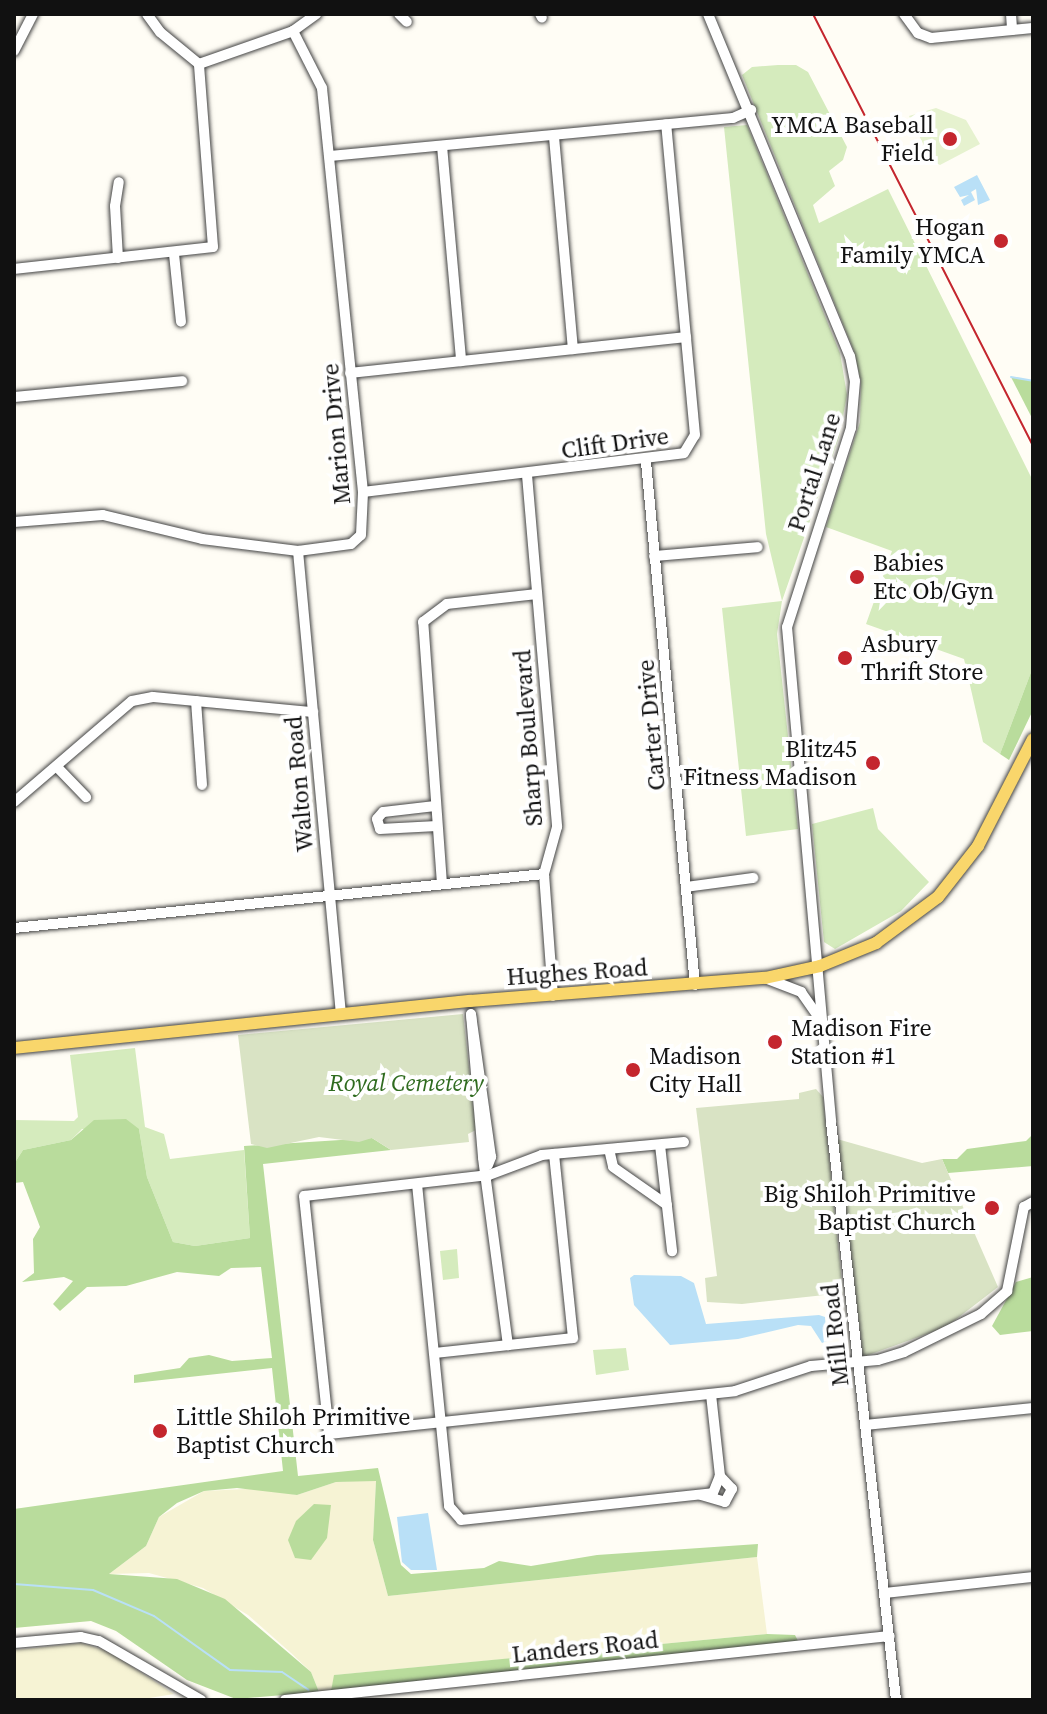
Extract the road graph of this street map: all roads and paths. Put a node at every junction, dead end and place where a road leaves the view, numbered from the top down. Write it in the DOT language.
graph roads {
  1 [pos="33,14"];
  2 [pos="147,14"];
  3 [pos="316,14"];
  4 [pos="708,14"];
  5 [pos="904,14"];
  6 [pos="1011,14"];
  7 [pos="1033,28"];
  8 [pos="1012,30"];
  9 [pos="293,31"];
  10 [pos="14,51"];
  11 [pos="199,64"];
  12 [pos="751,110"];
  13 [pos="666,124"];
  14 [pos="554,137"];
  15 [pos="442,146"];
  16 [pos="330,156"];
  17 [pos="119,182"];
  18 [pos="174,254"];
  19 [pos="118,258"];
  20 [pos="14,269"];
  21 [pos="181,322"];
  22 [pos="686,337"];
  23 [pos="573,349"];
  24 [pos="461,361"];
  25 [pos="350,373"];
  26 [pos="182,381"];
  27 [pos="14,397"];
  28 [pos="646,462"];
  29 [pos="527,475"];
  30 [pos="363,492"];
  31 [pos="14,522"];
  32 [pos="758,547"];
  33 [pos="298,551"];
  34 [pos="654,556"];
  35 [pos="536,594"];
  36 [pos="196,701"];
  37 [pos="313,712"];
  38 [pos="1033,739"];
  39 [pos="57,767"];
  40 [pos="202,785"];
  41 [pos="86,797"];
  42 [pos="14,802"];
  43 [pos="435,806"];
  44 [pos="437,826"];
  45 [pos="544,874"];
  46 [pos="753,878"];
  47 [pos="442,884"];
  48 [pos="686,887"];
  49 [pos="331,896"];
  50 [pos="14,928"];
  51 [pos="820,966"];
  52 [pos="765,978"];
  53 [pos="695,985"];
  54 [pos="553,996"];
  55 [pos="470,1008"];
  56 [pos="341,1013"];
  57 [pos="826,1028"];
  58 [pos="14,1048"];
  59 [pos="684,1142"];
  60 [pos="660,1145"];
  61 [pos="609,1149"];
  62 [pos="554,1154"];
  63 [pos="488,1170"];
  64 [pos="417,1184"];
  65 [pos="1033,1202"];
  66 [pos="667,1205"];
  67 [pos="672,1251"];
  68 [pos="508,1345"];
  69 [pos="435,1353"];
  70 [pos="858,1363"];
  71 [pos="711,1394"];
  72 [pos="1033,1408"];
  73 [pos="442,1423"];
  74 [pos="865,1425"];
  75 [pos="1033,1577"];
  76 [pos="885,1593"];
  77 [pos="890,1636"];
  78 [pos="14,1643"];
  79 [pos="201,1700"];
  80 [pos="285,1700"];
  81 [pos="896,1700"];
  1 -- 10 [label="street"];
  2 -- 11 [label="street"];
  3 -- 9 [label="street"];
  4 -- 12 [label="street, Portal Lane"];
  5 -- 8 [label="street"];
  6 -- 8 [label="street"];
  7 -- 8 [label="street"];
  9 -- 11 [label="street"];
  9 -- 16 [label="street, Marion Drive"];
  11 -- 18 [label="street"];
  12 -- 13 [label="street"];
  12 -- 51 [label="street, Portal Lane"];
  13 -- 14 [label="street"];
  13 -- 22 [label="street, Clift Drive"];
  14 -- 15 [label="street"];
  14 -- 23 [label="street"];
  15 -- 16 [label="street"];
  15 -- 24 [label="street"];
  16 -- 25 [label="street, Marion Drive"];
  17 -- 19 [label="street"];
  18 -- 19 [label="street"];
  18 -- 21 [label="street"];
  19 -- 20 [label="street"];
  22 -- 23 [label="street"];
  22 -- 28 [label="street, Clift Drive"];
  23 -- 24 [label="street"];
  24 -- 25 [label="street"];
  25 -- 30 [label="street, Marion Drive"];
  26 -- 27 [label="street"];
  28 -- 29 [label="street, Clift Drive"];
  28 -- 34 [label="street, Carter Drive"];
  29 -- 30 [label="street, Clift Drive"];
  29 -- 35 [label="street, Sharp Boulevard"];
  30 -- 33 [label="street, Marion Drive"];
  31 -- 33 [label="street, Marion Drive"];
  32 -- 34 [label="street"];
  33 -- 37 [label="street, Walton Road"];
  34 -- 48 [label="street, Carter Drive"];
  35 -- 43 [label="street"];
  35 -- 45 [label="street, Sharp Boulevard"];
  36 -- 37 [label="street"];
  36 -- 39 [label="street"];
  36 -- 40 [label="street"];
  37 -- 49 [label="street, Walton Road"];
  38 -- 51 [label="main road, Hughes Road"];
  39 -- 41 [label="street"];
  39 -- 42 [label="street"];
  43 -- 44 [label="street"];
  43 -- 44 [label="street"];
  44 -- 47 [label="street"];
  45 -- 47 [label="street"];
  45 -- 54 [label="street, Sharp Boulevard"];
  46 -- 48 [label="street"];
  47 -- 49 [label="street"];
  48 -- 53 [label="street, Carter Drive"];
  49 -- 50 [label="street"];
  49 -- 56 [label="street, Walton Road"];
  51 -- 52 [label="main road, Hughes Road"];
  51 -- 57 [label="street, Mill Road"];
  52 -- 53 [label="main road, Hughes Road"];
  52 -- 57 [label="street"];
  53 -- 54 [label="main road, Hughes Road"];
  54 -- 55 [label="main road, Hughes Road"];
  55 -- 56 [label="main road, Hughes Road"];
  55 -- 63 [label="street"];
  56 -- 58 [label="main road, Hughes Road"];
  57 -- 70 [label="street, Mill Road"];
  59 -- 60 [label="street"];
  60 -- 61 [label="street"];
  60 -- 66 [label="street"];
  61 -- 62 [label="street"];
  61 -- 66 [label="street"];
  62 -- 63 [label="street"];
  62 -- 68 [label="street"];
  63 -- 64 [label="street"];
  63 -- 68 [label="street"];
  64 -- 69 [label="street"];
  64 -- 73 [label="street"];
  65 -- 70 [label="street"];
  66 -- 67 [label="street"];
  68 -- 69 [label="street"];
  69 -- 73 [label="street"];
  70 -- 71 [label="street"];
  70 -- 74 [label="street, Mill Road"];
  71 -- 73 [label="street"];
  71 -- 73 [label="street"];
  72 -- 74 [label="street"];
  74 -- 76 [label="street, Mill Road"];
  75 -- 76 [label="street"];
  76 -- 77 [label="street, Mill Road"];
  77 -- 80 [label="street, Landers Road"];
  77 -- 81 [label="street, Mill Road"];
  78 -- 79 [label="street"];
}
